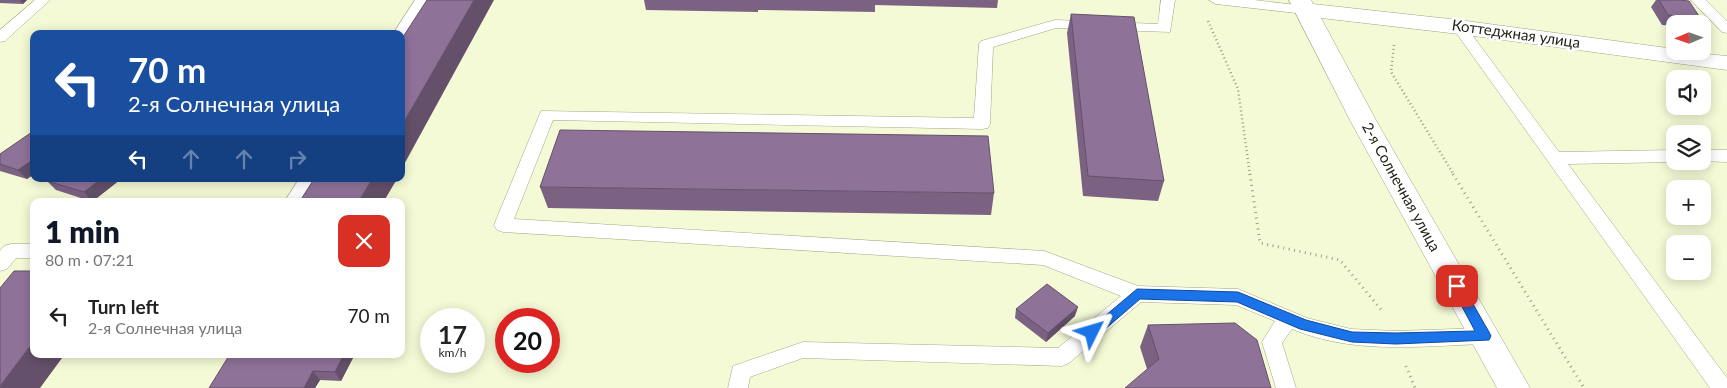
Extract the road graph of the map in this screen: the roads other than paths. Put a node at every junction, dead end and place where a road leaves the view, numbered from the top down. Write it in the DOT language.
graph roads {
  1 [pos="44,0"];
  2 [pos="422,0"];
  3 [pos="1168,0"];
  4 [pos="1216,0"];
  5 [pos="1698,0"];
  6 [pos="1302,5"];
  7 [pos="1459,26"];
  8 [pos="1727,29"];
  9 [pos="403,30"];
  10 [pos="0,38"];
  11 [pos="1727,63"];
  12 [pos="1666,156"];
  13 [pos="1711,156"];
  14 [pos="1727,156"];
  15 [pos="1554,158"];
  16 [pos="306,182"];
  17 [pos="296,198"];
  18 [pos="30,251"];
  19 [pos="0,264"];
  20 [pos="1137,294"];
  21 [pos="1288,318"];
  22 [pos="1485,336"];
  23 [pos="738,388"];
  24 [pos="1286,388"];
  25 [pos="1514,388"];
  26 [pos="1722,388"];
  1 -- 10 [label="lane"];
  2 -- 9 [label="lane"];
  3 -- 20 [label="lane"];
  4 -- 6 [label="lane"];
  5 -- 8 [label="lane"];
  6 -- 7 [label="main road, Коттеджная улица"];
  6 -- 22 [label="main road, 2-я Солнечная улица"];
  7 -- 11 [label="main road, Коттеджная улица"];
  7 -- 15 [label="lane"];
  12 -- 15 [label="lane"];
  13 -- 14 [label="lane"];
  15 -- 26 [label="lane"];
  16 -- 17 [label="lane"];
  18 -- 19 [label="lane"];
  20 -- 21 [label="lane"];
  20 -- 23 [label="lane"];
  21 -- 22 [label="lane"];
  21 -- 24 [label="lane"];
  22 -- 25 [label="main road, 2-я Солнечная улица"];
}
